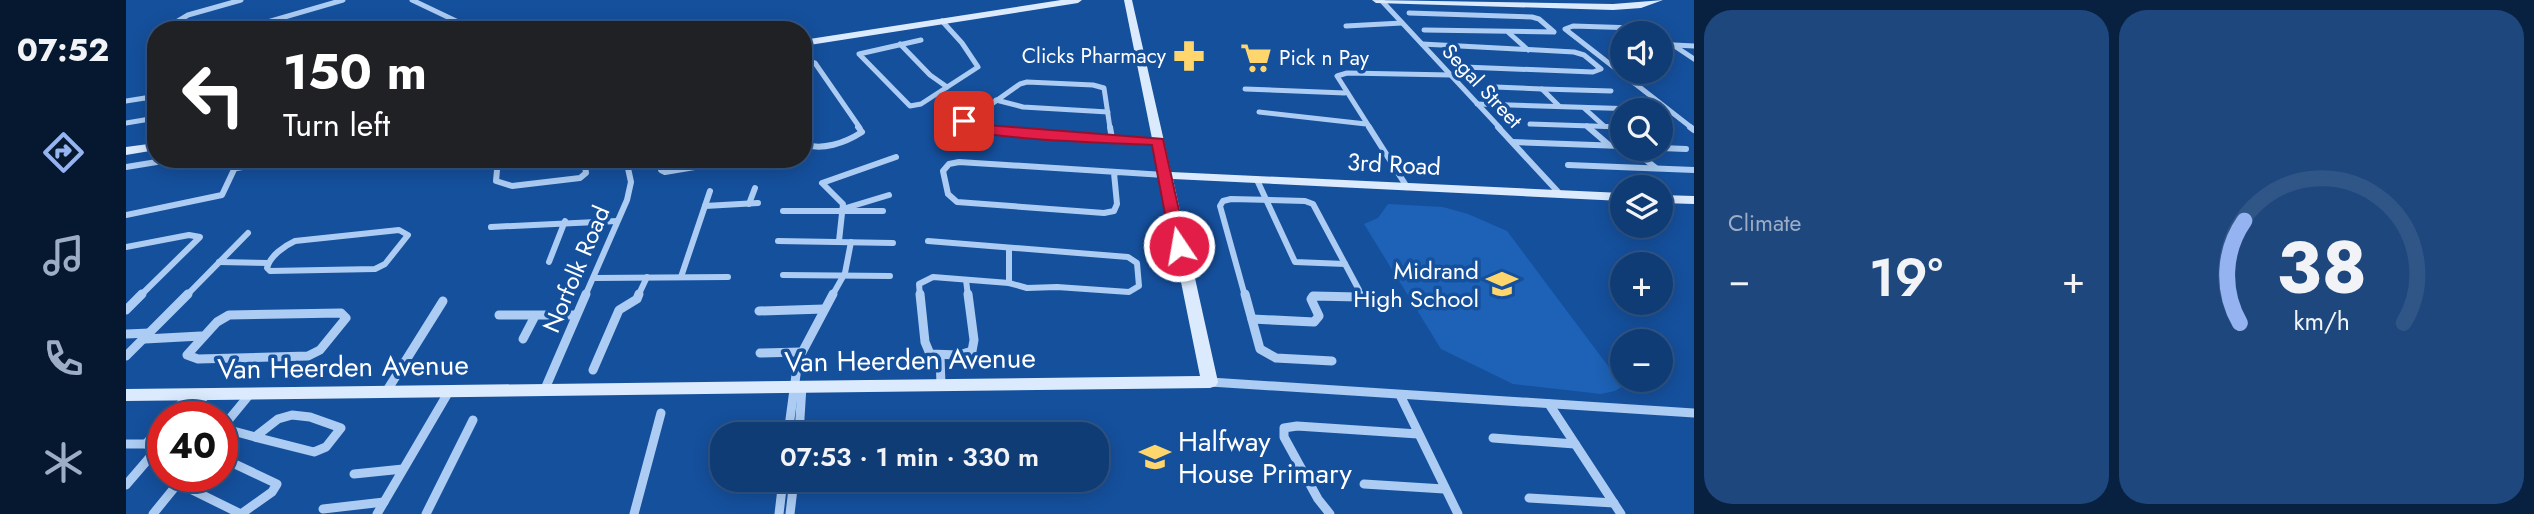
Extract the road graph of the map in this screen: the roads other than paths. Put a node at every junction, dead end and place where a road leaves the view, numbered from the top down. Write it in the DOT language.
graph roads {
  1 [pos="241,0"];
  2 [pos="343,0"];
  3 [pos="412,0"];
  4 [pos="1078,0"];
  5 [pos="1128,0"];
  6 [pos="1378,0"];
  7 [pos="1659,0"];
  8 [pos="1409,13"];
  9 [pos="178,21"];
  10 [pos="271,21"];
  11 [pos="456,21"];
  12 [pos="942,22"];
  13 [pos="1402,23"];
  14 [pos="1346,26"];
  15 [pos="1610,27"];
  16 [pos="1424,30"];
  17 [pos="1508,33"];
  18 [pos="921,40"];
  19 [pos="812,42"];
  20 [pos="900,44"];
  21 [pos="1422,44"];
  22 [pos="1673,45"];
  23 [pos="1694,46"];
  24 [pos="1445,47"];
  25 [pos="1528,50"];
  26 [pos="1694,59"];
  27 [pos="812,60"];
  28 [pos="1610,65"];
  29 [pos="1451,75"];
  30 [pos="1635,84"];
  31 [pos="947,87"];
  32 [pos="1495,87"];
  33 [pos="1245,89"];
  34 [pos="1542,89"];
  35 [pos="1611,91"];
  36 [pos="1345,93"];
  37 [pos="147,99"];
  38 [pos="996,100"];
  39 [pos="126,101"];
  40 [pos="1477,104"];
  41 [pos="1559,106"];
  42 [pos="1583,107"];
  43 [pos="1610,108"];
  44 [pos="1108,112"];
  45 [pos="1259,112"];
  46 [pos="147,120"];
  47 [pos="126,123"];
  48 [pos="1366,124"];
  49 [pos="1530,124"];
  50 [pos="1587,126"];
  51 [pos="1605,127"];
  52 [pos="1610,127"];
  53 [pos="1694,130"];
  54 [pos="1112,139"];
  55 [pos="1158,141"];
  56 [pos="1513,142"];
  57 [pos="1610,146"];
  58 [pos="147,147"];
  59 [pos="812,147"];
  60 [pos="1673,148"];
  61 [pos="1686,149"];
  62 [pos="126,150"];
  63 [pos="895,157"];
  64 [pos="1647,161"];
  65 [pos="147,164"];
  66 [pos="1568,165"];
  67 [pos="126,167"];
  68 [pos="237,168"];
  69 [pos="497,168"];
  70 [pos="585,168"];
  71 [pos="628,168"];
  72 [pos="661,168"];
  73 [pos="689,168"];
  74 [pos="1657,169"];
  75 [pos="1694,170"];
  76 [pos="1114,173"];
  77 [pos="1164,175"];
  78 [pos="1257,180"];
  79 [pos="1407,187"];
  80 [pos="755,188"];
  81 [pos="710,191"];
  82 [pos="1560,194"];
  83 [pos="890,195"];
  84 [pos="1610,196"];
  85 [pos="1673,199"];
  86 [pos="1264,200"];
  87 [pos="1694,200"];
  88 [pos="750,204"];
  89 [pos="758,204"];
  90 [pos="705,206"];
  91 [pos="842,210"];
  92 [pos="783,211"];
  93 [pos="883,211"];
  94 [pos="126,215"];
  95 [pos="617,221"];
  96 [pos="565,222"];
  97 [pos="491,227"];
  98 [pos="248,233"];
  99 [pos="778,241"];
  100 [pos="839,241"];
  101 [pos="928,241"];
  102 [pos="851,242"];
  103 [pos="893,243"];
  104 [pos="126,247"];
  105 [pos="1009,248"];
  106 [pos="219,262"];
  107 [pos="549,262"];
  108 [pos="268,263"];
  109 [pos="1345,264"];
  110 [pos="783,275"];
  111 [pos="844,276"];
  112 [pos="890,276"];
  113 [pos="647,277"];
  114 [pos="681,277"];
  115 [pos="728,277"];
  116 [pos="594,278"];
  117 [pos="966,280"];
  118 [pos="1009,283"];
  119 [pos="443,301"];
  120 [pos="824,309"];
  121 [pos="126,310"];
  122 [pos="758,311"];
  123 [pos="499,315"];
  124 [pos="576,315"];
  125 [pos="535,316"];
  126 [pos="1252,319"];
  127 [pos="126,334"];
  128 [pos="147,336"];
  129 [pos="201,336"];
  130 [pos="523,339"];
  131 [pos="801,352"];
  132 [pos="760,353"];
  133 [pos="126,356"];
  134 [pos="940,356"];
  135 [pos="1332,361"];
  136 [pos="593,370"];
  137 [pos="1210,382"];
  138 [pos="941,385"];
  139 [pos="798,386"];
  140 [pos="544,391"];
  141 [pos="386,393"];
  142 [pos="448,393"];
  143 [pos="250,394"];
  144 [pos="189,395"];
  145 [pos="207,395"];
  146 [pos="126,396"];
  147 [pos="1400,396"];
  148 [pos="184,401"];
  149 [pos="201,401"];
  150 [pos="1549,404"];
  151 [pos="238,409"];
  152 [pos="661,412"];
  153 [pos="1694,414"];
  154 [pos="473,420"];
  155 [pos="790,422"];
  156 [pos="799,422"];
  157 [pos="238,432"];
  158 [pos="1418,434"];
  159 [pos="255,437"];
  160 [pos="1493,438"];
  161 [pos="126,444"];
  162 [pos="146,444"];
  163 [pos="1575,444"];
  164 [pos="147,460"];
  165 [pos="238,466"];
  166 [pos="403,469"];
  167 [pos="354,474"];
  168 [pos="1364,484"];
  169 [pos="126,485"];
  170 [pos="1444,489"];
  171 [pos="171,492"];
  172 [pos="203,492"];
  173 [pos="782,492"];
  174 [pos="793,492"];
  175 [pos="1528,498"];
  176 [pos="384,502"];
  177 [pos="1614,503"];
  178 [pos="323,509"];
  179 [pos="153,514"];
  180 [pos="241,514"];
  181 [pos="377,514"];
  182 [pos="426,514"];
  183 [pos="634,514"];
  184 [pos="779,514"];
  185 [pos="790,514"];
  186 [pos="1330,514"];
  187 [pos="1458,514"];
  188 [pos="1621,514"];
  1 -- 9 [label="street"];
  2 -- 10 [label="street"];
  3 -- 11 [label="street"];
  4 -- 12 [label="street"];
  5 -- 55 [label="street"];
  6 -- 7 [label="street"];
  6 -- 13 [label="street, Segal Street"];
  8 -- 17 [label="street"];
  12 -- 19 [label="street"];
  12 -- 31 [label="street"];
  13 -- 14 [label="street"];
  13 -- 21 [label="street, Segal Street"];
  15 -- 28 [label="street"];
  16 -- 17 [label="street"];
  17 -- 25 [label="street"];
  18 -- 20 [label="street"];
  20 -- 31 [label="street"];
  20 -- 31 [label="street"];
  21 -- 24 [label="street"];
  21 -- 29 [label="street, Segal Street"];
  22 -- 23 [label="street"];
  22 -- 26 [label="street"];
  24 -- 25 [label="street"];
  24 -- 25 [label="street"];
  27 -- 59 [label="street"];
  29 -- 36 [label="street"];
  29 -- 40 [label="street, Segal Street"];
  30 -- 53 [label="street"];
  32 -- 34 [label="street"];
  33 -- 36 [label="street"];
  34 -- 35 [label="street"];
  34 -- 41 [label="street"];
  36 -- 48 [label="street"];
  37 -- 39 [label="street"];
  38 -- 44 [label="street"];
  38 -- 44 [label="street"];
  38 -- 54 [label="street"];
  40 -- 41 [label="street"];
  40 -- 56 [label="street, Segal Street"];
  41 -- 42 [label="street"];
  42 -- 43 [label="street"];
  42 -- 51 [label="street"];
  44 -- 54 [label="street"];
  45 -- 48 [label="street"];
  46 -- 47 [label="street"];
  48 -- 79 [label="street"];
  49 -- 50 [label="street"];
  50 -- 51 [label="street"];
  50 -- 57 [label="street"];
  51 -- 52 [label="street"];
  54 -- 55 [label="street"];
  55 -- 77 [label="street"];
  56 -- 57 [label="street"];
  56 -- 82 [label="street, Segal Street"];
  58 -- 62 [label="street"];
  60 -- 61 [label="street"];
  63 -- 91 [label="street"];
  64 -- 74 [label="street"];
  65 -- 67 [label="street"];
  66 -- 74 [label="street"];
  68 -- 94 [label="street"];
  69 -- 70 [label="street"];
  71 -- 95 [label="street, Norfolk Road"];
  72 -- 73 [label="street"];
  74 -- 75 [label="street"];
  76 -- 76 [label="street"];
  76 -- 77 [label="street"];
  77 -- 78 [label="street, 3rd Road"];
  77 -- 137 [label="street"];
  78 -- 79 [label="street, 3rd Road"];
  78 -- 86 [label="street"];
  79 -- 82 [label="street, 3rd Road"];
  80 -- 88 [label="street"];
  81 -- 90 [label="street"];
  82 -- 84 [label="street, 3rd Road"];
  83 -- 91 [label="street"];
  85 -- 87 [label="street"];
  86 -- 109 [label="street"];
  86 -- 109 [label="street"];
  86 -- 126 [label="street"];
  88 -- 89 [label="street"];
  88 -- 90 [label="street"];
  90 -- 114 [label="street"];
  91 -- 92 [label="street"];
  91 -- 93 [label="street"];
  91 -- 100 [label="street"];
  95 -- 96 [label="street"];
  95 -- 116 [label="street, Norfolk Road"];
  96 -- 97 [label="street"];
  96 -- 107 [label="street"];
  98 -- 106 [label="street"];
  99 -- 100 [label="street"];
  100 -- 102 [label="street"];
  101 -- 105 [label="street"];
  102 -- 103 [label="street"];
  102 -- 111 [label="street"];
  104 -- 121 [label="street"];
  105 -- 118 [label="street"];
  105 -- 118 [label="street"];
  106 -- 108 [label="street"];
  106 -- 128 [label="street"];
  108 -- 108 [label="street"];
  109 -- 126 [label="street"];
  110 -- 111 [label="street"];
  111 -- 112 [label="street"];
  111 -- 120 [label="street"];
  113 -- 114 [label="street"];
  113 -- 116 [label="street"];
  113 -- 136 [label="street"];
  114 -- 115 [label="street"];
  116 -- 124 [label="street, Norfolk Road"];
  117 -- 118 [label="street"];
  117 -- 134 [label="street"];
  117 -- 134 [label="street"];
  119 -- 141 [label="street"];
  120 -- 122 [label="street"];
  120 -- 131 [label="street"];
  123 -- 125 [label="street"];
  124 -- 125 [label="street"];
  124 -- 140 [label="street, Norfolk Road"];
  125 -- 130 [label="street"];
  126 -- 135 [label="street"];
  127 -- 128 [label="street"];
  128 -- 129 [label="street"];
  128 -- 133 [label="street"];
  129 -- 129 [label="street"];
  131 -- 132 [label="street"];
  131 -- 139 [label="street"];
  134 -- 138 [label="street"];
  137 -- 138 [label="street, Van Heerden Avenue"];
  137 -- 147 [label="street, Van Heerden Avenue"];
  138 -- 139 [label="street, Van Heerden Avenue"];
  139 -- 140 [label="street, Van Heerden Avenue"];
  139 -- 155 [label="street"];
  139 -- 156 [label="street"];
  140 -- 142 [label="street, Van Heerden Avenue"];
  141 -- 142 [label="street, Van Heerden Avenue"];
  141 -- 143 [label="street, Van Heerden Avenue"];
  142 -- 166 [label="street"];
  143 -- 145 [label="street, Van Heerden Avenue"];
  143 -- 151 [label="street"];
  144 -- 145 [label="street, Van Heerden Avenue"];
  144 -- 146 [label="street, Van Heerden Avenue"];
  144 -- 148 [label="street"];
  145 -- 149 [label="street"];
  147 -- 150 [label="street, Van Heerden Avenue"];
  147 -- 158 [label="street"];
  150 -- 153 [label="street, Van Heerden Avenue"];
  150 -- 163 [label="street"];
  152 -- 183 [label="street"];
  154 -- 182 [label="street"];
  157 -- 159 [label="street"];
  158 -- 170 [label="street"];
  158 -- 186 [label="street"];
  159 -- 159 [label="street"];
  160 -- 163 [label="street"];
  161 -- 162 [label="street"];
  163 -- 177 [label="street"];
  164 -- 169 [label="street"];
  165 -- 180 [label="street"];
  166 -- 167 [label="street"];
  166 -- 176 [label="street"];
  168 -- 170 [label="street"];
  170 -- 187 [label="street"];
  171 -- 179 [label="street"];
  172 -- 180 [label="street"];
  173 -- 184 [label="street"];
  174 -- 185 [label="street"];
  175 -- 177 [label="street"];
  176 -- 178 [label="street"];
  176 -- 181 [label="street"];
  177 -- 188 [label="street"];
}
